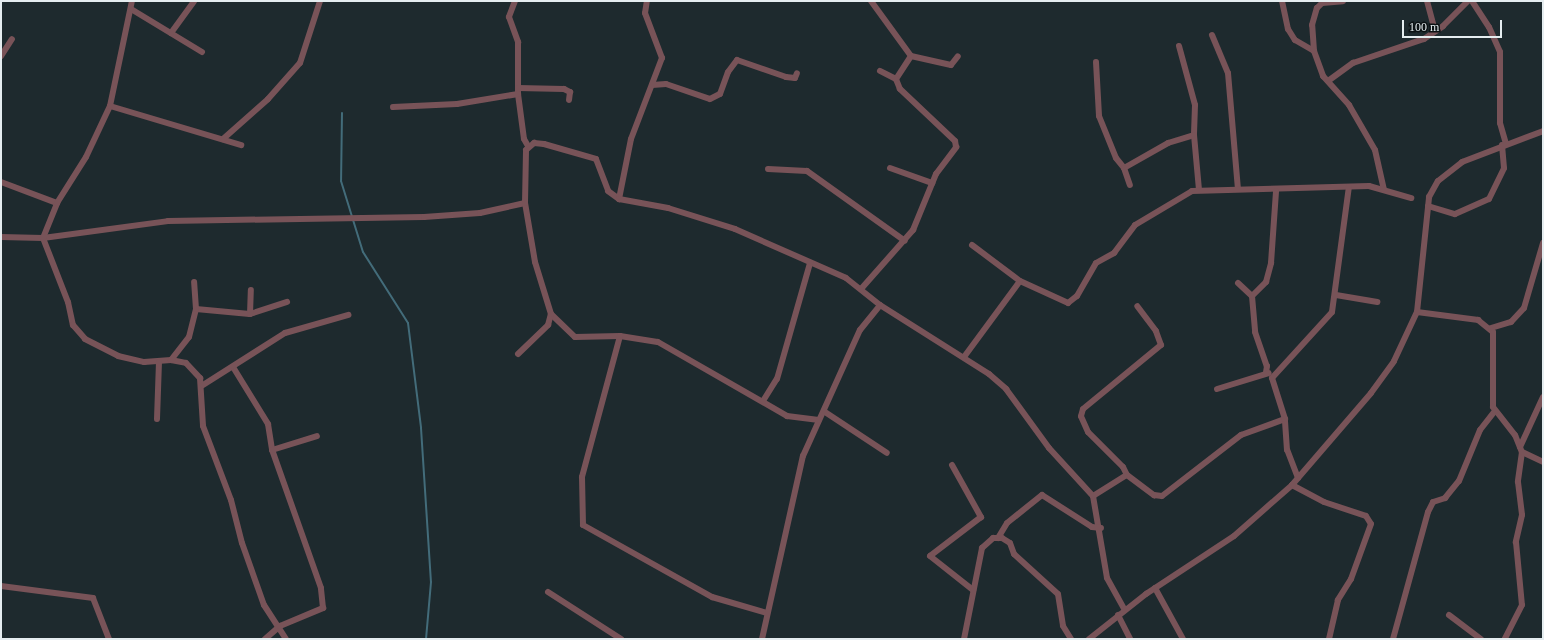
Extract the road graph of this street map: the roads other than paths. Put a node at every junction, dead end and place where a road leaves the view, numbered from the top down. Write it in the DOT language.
graph roads {
  1 [pos="132,1"];
  2 [pos="194,1"];
  3 [pos="320,1"];
  4 [pos="515,1"];
  5 [pos="647,1"];
  6 [pos="871,1"];
  7 [pos="1282,1"];
  8 [pos="1343,1"];
  9 [pos="1427,1"];
  10 [pos="1468,1"];
  11 [pos="1472,1"];
  12 [pos="131,9"];
  13 [pos="1436,30"];
  14 [pos="171,34"];
  15 [pos="1212,35"];
  16 [pos="12,39"];
  17 [pos="1179,46"];
  18 [pos="1314,51"];
  19 [pos="202,52"];
  20 [pos="1,56"];
  21 [pos="911,56"];
  22 [pos="958,56"];
  23 [pos="1096,62"];
  24 [pos="880,71"];
  25 [pos="798,73"];
  26 [pos="896,79"];
  27 [pos="1328,80"];
  28 [pos="652,85"];
  29 [pos="518,91"];
  30 [pos="570,100"];
  31 [pos="110,106"];
  32 [pos="393,107"];
  33 [pos="1543,130"];
  34 [pos="1194,135"];
  35 [pos="223,139"];
  36 [pos="1504,144"];
  37 [pos="241,145"];
  38 [pos="528,146"];
  39 [pos="890,168"];
  40 [pos="1124,168"];
  41 [pos="768,169"];
  42 [pos="1,182"];
  43 [pos="932,183"];
  44 [pos="1130,185"];
  45 [pos="1350,187"];
  46 [pos="1238,189"];
  47 [pos="1199,190"];
  48 [pos="1384,190"];
  49 [pos="1276,191"];
  50 [pos="620,198"];
  51 [pos="1411,198"];
  52 [pos="57,203"];
  53 [pos="525,203"];
  54 [pos="1428,206"];
  55 [pos="1,237"];
  56 [pos="43,238"];
  57 [pos="905,241"];
  58 [pos="1543,242"];
  59 [pos="972,245"];
  60 [pos="810,263"];
  61 [pos="1020,281"];
  62 [pos="194,282"];
  63 [pos="1238,283"];
  64 [pos="861,288"];
  65 [pos="251,290"];
  66 [pos="1336,295"];
  67 [pos="1252,296"];
  68 [pos="287,302"];
  69 [pos="1377,302"];
  70 [pos="880,305"];
  71 [pos="1137,306"];
  72 [pos="196,309"];
  73 [pos="1417,312"];
  74 [pos="250,314"];
  75 [pos="551,314"];
  76 [pos="348,315"];
  77 [pos="1491,328"];
  78 [pos="620,336"];
  79 [pos="518,354"];
  80 [pos="964,357"];
  81 [pos="171,360"];
  82 [pos="159,362"];
  83 [pos="233,367"];
  84 [pos="1266,372"];
  85 [pos="1275,374"];
  86 [pos="203,385"];
  87 [pos="1217,389"];
  88 [pos="1543,397"];
  89 [pos="763,400"];
  90 [pos="1495,411"];
  91 [pos="825,412"];
  92 [pos="157,419"];
  93 [pos="1285,419"];
  94 [pos="819,420"];
  95 [pos="318,436"];
  96 [pos="272,450"];
  97 [pos="1521,450"];
  98 [pos="887,453"];
  99 [pos="1543,462"];
  100 [pos="952,465"];
  101 [pos="1126,475"];
  102 [pos="1298,478"];
  103 [pos="1292,485"];
  104 [pos="1093,496"];
  105 [pos="1101,528"];
  106 [pos="998,538"];
  107 [pos="1,586"];
  108 [pos="1155,588"];
  109 [pos="973,590"];
  110 [pos="548,592"];
  111 [pos="1124,609"];
  112 [pos="767,613"];
  113 [pos="1118,615"];
  114 [pos="1449,615"];
  115 [pos="280,626"];
  116 [pos="108,639"];
  117 [pos="265,639"];
  118 [pos="286,639"];
  119 [pos="621,639"];
  120 [pos="762,639"];
  121 [pos="964,639"];
  122 [pos="1071,639"];
  123 [pos="1089,639"];
  124 [pos="1130,639"];
  125 [pos="1183,639"];
  126 [pos="1329,639"];
  127 [pos="1393,639"];
  128 [pos="1481,639"];
  129 [pos="1504,639"];
  1 -- 12 [label="street"];
  2 -- 14 [label="street"];
  3 -- 35 [label="street"];
  4 -- 29 [label="street"];
  5 -- 28 [label="street"];
  6 -- 21 [label="street"];
  7 -- 18 [label="street"];
  8 -- 18 [label="street"];
  9 -- 13 [label="street"];
  10 -- 13 [label="street"];
  11 -- 36 [label="street"];
  12 -- 14 [label="street"];
  12 -- 31 [label="street"];
  13 -- 27 [label="street"];
  14 -- 19 [label="street"];
  15 -- 46 [label="street"];
  16 -- 20 [label="street"];
  17 -- 34 [label="street"];
  18 -- 27 [label="street"];
  21 -- 22 [label="street"];
  21 -- 26 [label="street"];
  23 -- 40 [label="street"];
  24 -- 26 [label="street"];
  25 -- 28 [label="street"];
  26 -- 43 [label="street"];
  27 -- 48 [label="street"];
  28 -- 50 [label="street"];
  29 -- 30 [label="street"];
  29 -- 32 [label="street"];
  29 -- 38 [label="street"];
  31 -- 35 [label="street"];
  31 -- 52 [label="street"];
  33 -- 36 [label="street"];
  34 -- 40 [label="street"];
  34 -- 47 [label="street"];
  35 -- 37 [label="street"];
  36 -- 54 [label="street"];
  36 -- 54 [label="street"];
  38 -- 50 [label="street"];
  38 -- 53 [label="street"];
  39 -- 43 [label="street"];
  40 -- 44 [label="street"];
  41 -- 57 [label="street"];
  42 -- 52 [label="street"];
  43 -- 57 [label="street"];
  45 -- 48 [label="street"];
  45 -- 49 [label="street"];
  45 -- 66 [label="street"];
  46 -- 47 [label="street"];
  46 -- 49 [label="street"];
  47 -- 61 [label="street"];
  48 -- 51 [label="street"];
  49 -- 67 [label="street"];
  50 -- 60 [label="street"];
  52 -- 56 [label="street"];
  53 -- 56 [label="street"];
  53 -- 75 [label="street"];
  54 -- 73 [label="street"];
  55 -- 56 [label="street"];
  56 -- 82 [label="street"];
  57 -- 64 [label="street"];
  58 -- 77 [label="street"];
  59 -- 61 [label="street"];
  60 -- 64 [label="street"];
  60 -- 89 [label="street"];
  61 -- 80 [label="street"];
  62 -- 72 [label="street"];
  63 -- 67 [label="street"];
  64 -- 70 [label="street"];
  65 -- 74 [label="street"];
  66 -- 69 [label="street"];
  66 -- 85 [label="street"];
  67 -- 84 [label="street"];
  68 -- 74 [label="street"];
  70 -- 80 [label="street"];
  70 -- 91 [label="street"];
  71 -- 101 [label="street"];
  72 -- 74 [label="street"];
  72 -- 81 [label="street"];
  73 -- 77 [label="street"];
  73 -- 102 [label="street"];
  75 -- 78 [label="street"];
  75 -- 79 [label="street"];
  76 -- 83 [label="street"];
  77 -- 90 [label="street"];
  78 -- 89 [label="street"];
  78 -- 112 [label="street"];
  80 -- 104 [label="street"];
  81 -- 82 [label="street"];
  81 -- 86 [label="street"];
  82 -- 92 [label="street"];
  83 -- 86 [label="street"];
  83 -- 96 [label="street"];
  84 -- 85 [label="street"];
  84 -- 87 [label="street"];
  85 -- 93 [label="street"];
  86 -- 115 [label="street"];
  88 -- 97 [label="street"];
  89 -- 94 [label="street"];
  90 -- 97 [label="street"];
  90 -- 127 [label="street"];
  91 -- 94 [label="street"];
  91 -- 98 [label="street"];
  93 -- 101 [label="street"];
  93 -- 102 [label="street"];
  94 -- 112 [label="street"];
  95 -- 96 [label="street"];
  96 -- 115 [label="street"];
  97 -- 99 [label="street"];
  97 -- 129 [label="street"];
  100 -- 109 [label="street"];
  101 -- 104 [label="street"];
  102 -- 103 [label="street"];
  103 -- 108 [label="street"];
  103 -- 126 [label="street"];
  104 -- 105 [label="street"];
  105 -- 106 [label="street"];
  105 -- 111 [label="street"];
  106 -- 109 [label="street"];
  106 -- 122 [label="street"];
  107 -- 116 [label="street"];
  108 -- 111 [label="street"];
  108 -- 125 [label="street"];
  109 -- 121 [label="street"];
  110 -- 119 [label="street"];
  111 -- 113 [label="street"];
  112 -- 120 [label="street"];
  113 -- 123 [label="street"];
  113 -- 124 [label="street"];
  114 -- 128 [label="street"];
  115 -- 117 [label="street"];
  115 -- 118 [label="street"];
}
